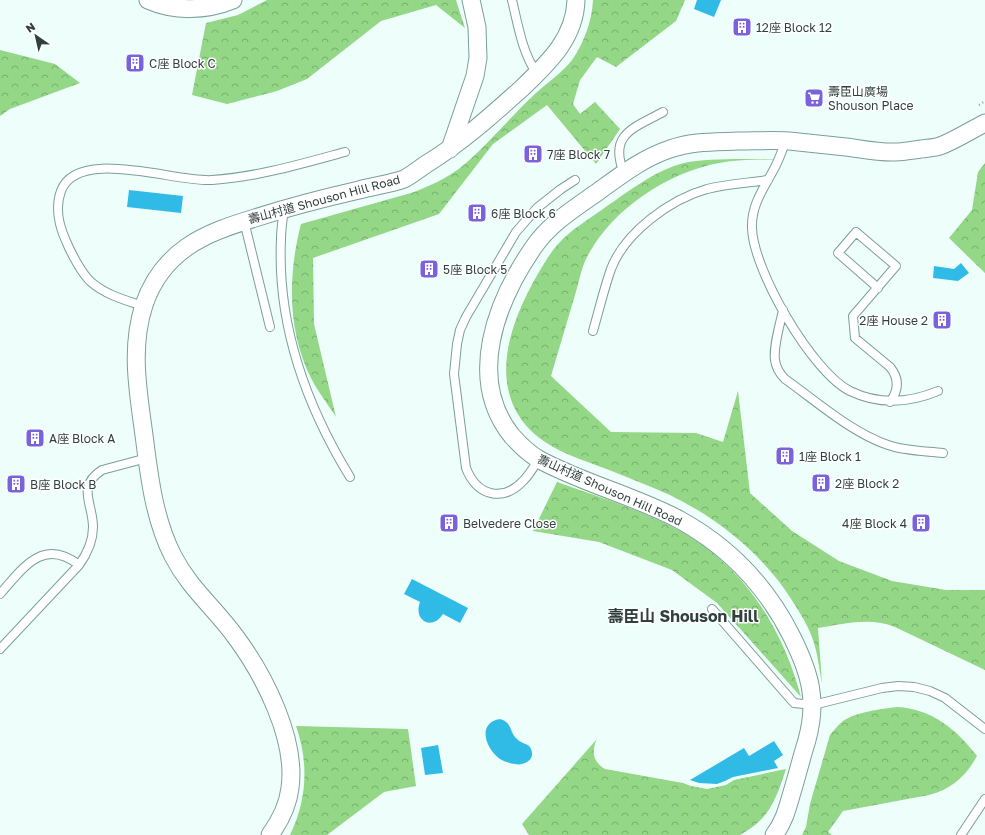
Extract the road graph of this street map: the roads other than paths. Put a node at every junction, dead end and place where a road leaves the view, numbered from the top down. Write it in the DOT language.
graph roads {
  1 [pos="148,0"];
  2 [pos="233,0"];
  3 [pos="470,0"];
  4 [pos="512,0"];
  5 [pos="576,0"];
  6 [pos="537,74"];
  7 [pos="663,112"];
  8 [pos="985,123"];
  9 [pos="786,141"];
  10 [pos="450,149"];
  11 [pos="345,152"];
  12 [pos="624,173"];
  13 [pos="574,180"];
  14 [pos="768,180"];
  15 [pos="284,208"];
  16 [pos="244,221"];
  17 [pos="878,288"];
  18 [pos="144,306"];
  19 [pos="783,310"];
  20 [pos="270,327"];
  21 [pos="593,331"];
  22 [pos="938,391"];
  23 [pos="890,402"];
  24 [pos="943,452"];
  25 [pos="147,458"];
  26 [pos="539,459"];
  27 [pos="350,477"];
  28 [pos="79,565"];
  29 [pos="0,594"];
  30 [pos="712,609"];
  31 [pos="0,649"];
  32 [pos="813,705"];
  33 [pos="985,729"];
  34 [pos="985,799"];
  35 [pos="270,835"];
  36 [pos="774,835"];
  37 [pos="960,835"];
  1 -- 2 [label="street"];
  3 -- 10 [label="street"];
  4 -- 6 [label="lane"];
  5 -- 6 [label="street, 壽山村道 Shouson Hill Road"];
  6 -- 10 [label="street, 壽山村道 Shouson Hill Road"];
  7 -- 12 [label="lane"];
  8 -- 9 [label="street, 壽山村道 Shouson Hill Road"];
  9 -- 12 [label="street, 壽山村道 Shouson Hill Road"];
  9 -- 14 [label="lane"];
  10 -- 15 [label="street, 壽山村道 Shouson Hill Road"];
  11 -- 18 [label="lane"];
  12 -- 26 [label="street, 壽山村道 Shouson Hill Road"];
  13 -- 26 [label="lane"];
  14 -- 19 [label="lane"];
  14 -- 21 [label="lane"];
  15 -- 16 [label="street, 壽山村道 Shouson Hill Road"];
  15 -- 27 [label="lane"];
  16 -- 18 [label="street, 壽山村道 Shouson Hill Road"];
  16 -- 20 [label="lane"];
  17 -- 17 [label="lane"];
  17 -- 23 [label="lane"];
  18 -- 25 [label="street, 壽山村道 Shouson Hill Road"];
  19 -- 23 [label="lane"];
  19 -- 24 [label="lane"];
  22 -- 23 [label="lane"];
  25 -- 28 [label="lane"];
  25 -- 35 [label="street, 壽山村道 Shouson Hill Road"];
  26 -- 32 [label="street, 壽山村道 Shouson Hill Road"];
  28 -- 29 [label="lane"];
  28 -- 31 [label="lane"];
  30 -- 32 [label="lane"];
  32 -- 33 [label="lane"];
  32 -- 36 [label="street, 壽山村道 Shouson Hill Road"];
  34 -- 37 [label="lane"];
}
